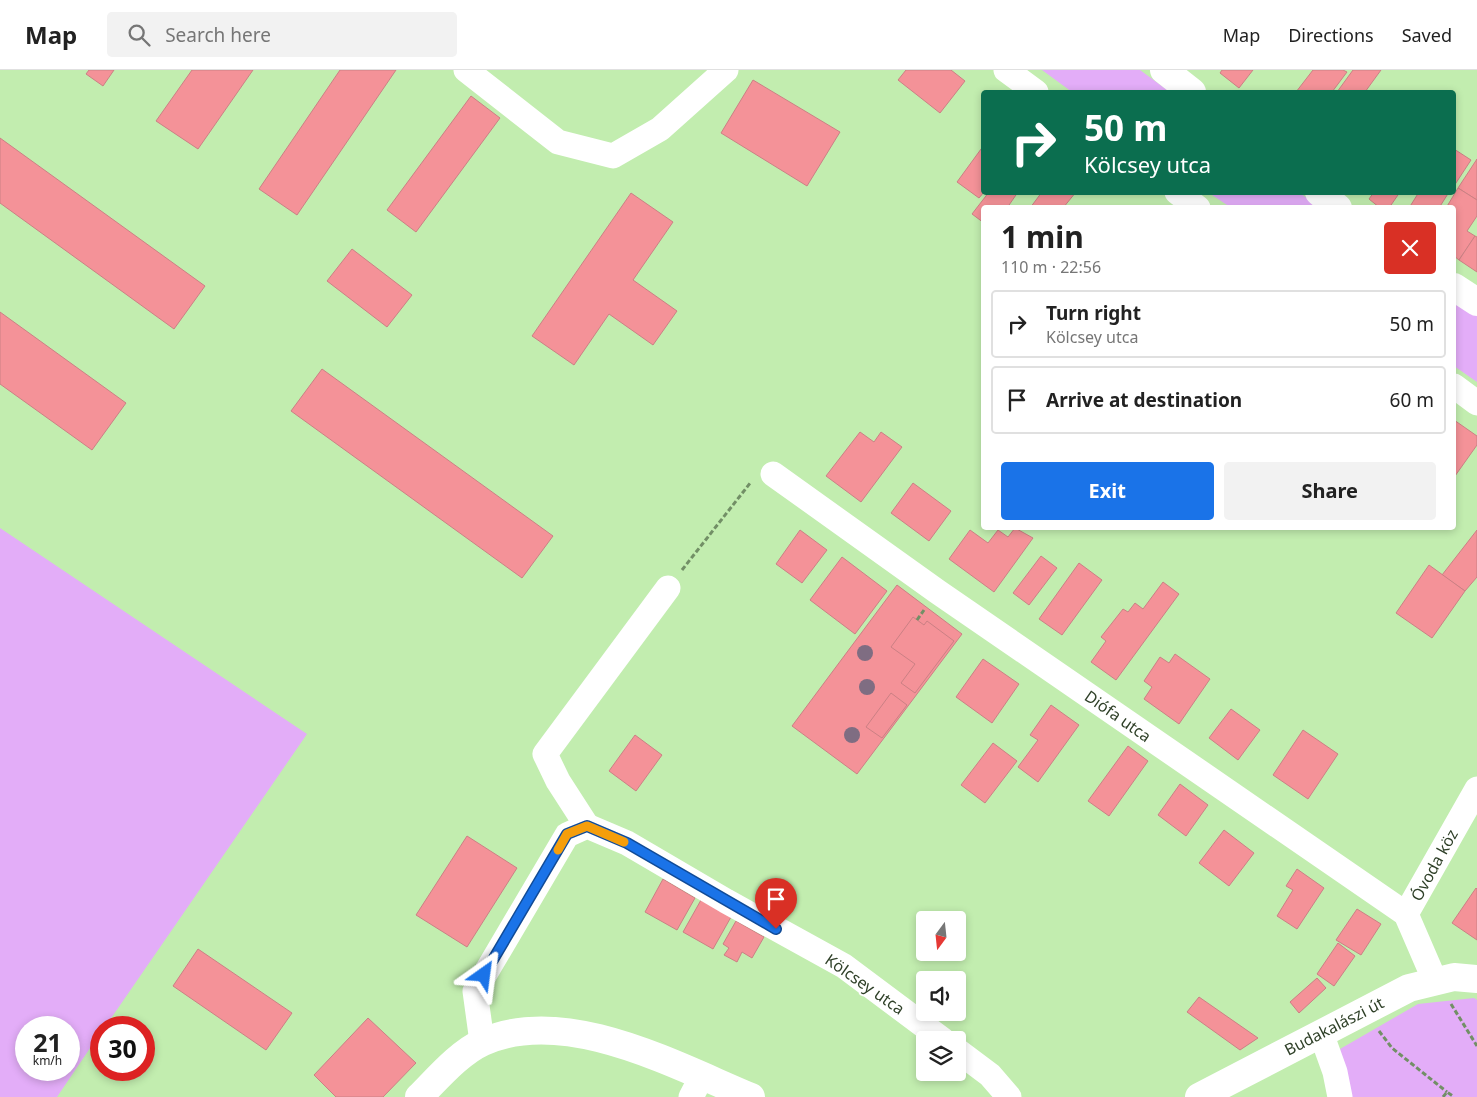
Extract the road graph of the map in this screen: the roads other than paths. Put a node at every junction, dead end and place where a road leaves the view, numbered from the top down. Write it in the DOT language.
graph roads {
  1 [pos="466,70"];
  2 [pos="726,70"];
  3 [pos="1006,70"];
  4 [pos="1164,70"];
  5 [pos="1033,90"];
  6 [pos="1189,90"];
  7 [pos="1180,195"];
  8 [pos="1323,195"];
  9 [pos="1194,205"];
  10 [pos="1334,205"];
  11 [pos="1456,288"];
  12 [pos="1477,302"];
  13 [pos="1456,387"];
  14 [pos="1477,403"];
  15 [pos="773,474"];
  16 [pos="668,588"];
  17 [pos="1477,789"];
  18 [pos="587,826"];
  19 [pos="1406,914"];
  20 [pos="1477,979"];
  21 [pos="1435,981"];
  22 [pos="931,1031"];
  23 [pos="1321,1033"];
  24 [pos="482,1042"];
  25 [pos="966,1056"];
  26 [pos="696,1087"];
  27 [pos="425,1095"];
  28 [pos="751,1097"];
  29 [pos="1009,1097"];
  30 [pos="1199,1097"];
  31 [pos="1340,1097"];
  1 -- 2 [label="street"];
  3 -- 5 [label="street"];
  4 -- 6 [label="main road"];
  7 -- 9 [label="street"];
  8 -- 10 [label="main road"];
  11 -- 12 [label="main road"];
  13 -- 14 [label="street"];
  15 -- 19 [label="street, Diófa utca"];
  16 -- 18 [label="street"];
  17 -- 19 [label="street, Óvoda köz"];
  18 -- 22 [label="street, Kölcsey utca"];
  18 -- 24 [label="street"];
  19 -- 21 [label="street"];
  20 -- 21 [label="main road, Budakalászi út"];
  21 -- 23 [label="main road, Budakalászi út"];
  23 -- 30 [label="main road, Budakalászi út"];
  23 -- 31 [label="street"];
  24 -- 26 [label="main road"];
  24 -- 27 [label="main road"];
  25 -- 29 [label="street"];
  26 -- 28 [label="main road"];
}
